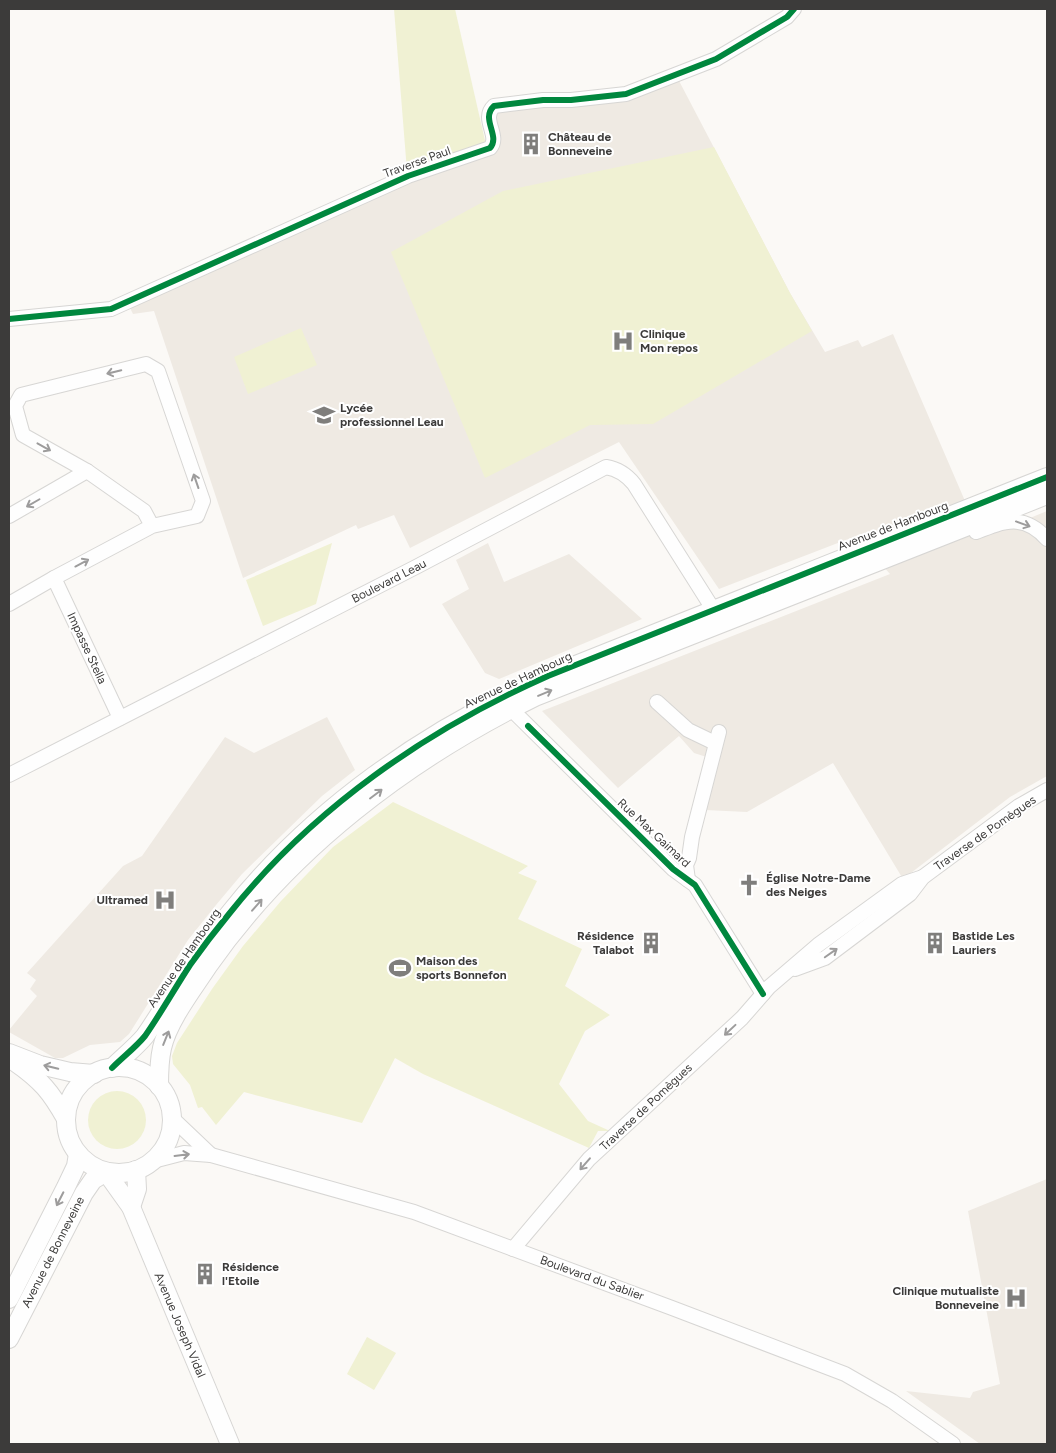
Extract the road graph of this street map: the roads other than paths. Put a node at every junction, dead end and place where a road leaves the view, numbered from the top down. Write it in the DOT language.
graph roads {
  1 [pos="794,9"];
  2 [pos="9,319"];
  3 [pos="87,471"];
  4 [pos="1047,477"];
  5 [pos="1047,495"];
  6 [pos="9,516"];
  7 [pos="152,526"];
  8 [pos="1047,539"];
  9 [pos="926,542"];
  10 [pos="54,578"];
  11 [pos="9,604"];
  12 [pos="713,609"];
  13 [pos="658,702"];
  14 [pos="512,709"];
  15 [pos="120,718"];
  16 [pos="9,775"];
  17 [pos="1047,790"];
  18 [pos="688,880"];
  19 [pos="763,994"];
  20 [pos="9,1053"];
  21 [pos="9,1057"];
  22 [pos="112,1068"];
  23 [pos="94,1074"];
  24 [pos="159,1086"];
  25 [pos="171,1117"];
  26 [pos="66,1119"];
  27 [pos="78,1154"];
  28 [pos="211,1155"];
  29 [pos="152,1161"];
  30 [pos="136,1170"];
  31 [pos="106,1172"];
  32 [pos="131,1206"];
  33 [pos="513,1249"];
  34 [pos="9,1299"];
  35 [pos="9,1339"];
  36 [pos="230,1444"];
  37 [pos="953,1444"];
  1 -- 2 [label="street, Traverse Paul"];
  3 -- 6 [label="street, one-way"];
  3 -- 7 [label="street"];
  7 -- 3 [label="street, one-way"];
  4 -- 12 [label="street, Avenue de Hambourg"];
  5 -- 9 [label="street, Avenue de Hambourg"];
  10 -- 7 [label="street, one-way"];
  9 -- 8 [label="street, one-way"];
  14 -- 9 [label="street, Avenue de Hambourg, one-way"];
  10 -- 11 [label="street"];
  10 -- 15 [label="street, Impasse Stella"];
  12 -- 15 [label="street, Boulevard Leau"];
  12 -- 22 [label="street, Avenue de Hambourg"];
  13 -- 18 [label="street"];
  14 -- 18 [label="street, Rue Max Gaimard"];
  24 -- 14 [label="street, Avenue de Hambourg, one-way"];
  15 -- 16 [label="street, Boulevard Leau"];
  17 -- 19 [label="street, Traverse de Pomègues"];
  18 -- 19 [label="street, Rue Max Gaimard"];
  19 -- 33 [label="street, Traverse de Pomègues, one-way"];
  23 -- 20 [label="street, one-way"];
  21 -- 26 [label="street"];
  22 -- 23 [label="street"];
  22 -- 24 [label="street"];
  23 -- 26 [label="street"];
  24 -- 25 [label="street"];
  25 -- 28 [label="street, Boulevard du Sablier"];
  25 -- 29 [label="street"];
  26 -- 27 [label="street"];
  27 -- 31 [label="street"];
  27 -- 34 [label="street, Avenue de Bonneveine, one-way"];
  29 -- 28 [label="street, Boulevard du Sablier, one-way"];
  28 -- 33 [label="street, Boulevard du Sablier"];
  29 -- 30 [label="street"];
  30 -- 31 [label="street"];
  30 -- 32 [label="street"];
  31 -- 32 [label="street, Avenue Joseph Vidal"];
  31 -- 35 [label="street, Avenue de Bonneveine"];
  32 -- 36 [label="street, Avenue Joseph Vidal"];
  33 -- 37 [label="street, Boulevard du Sablier"];
}
